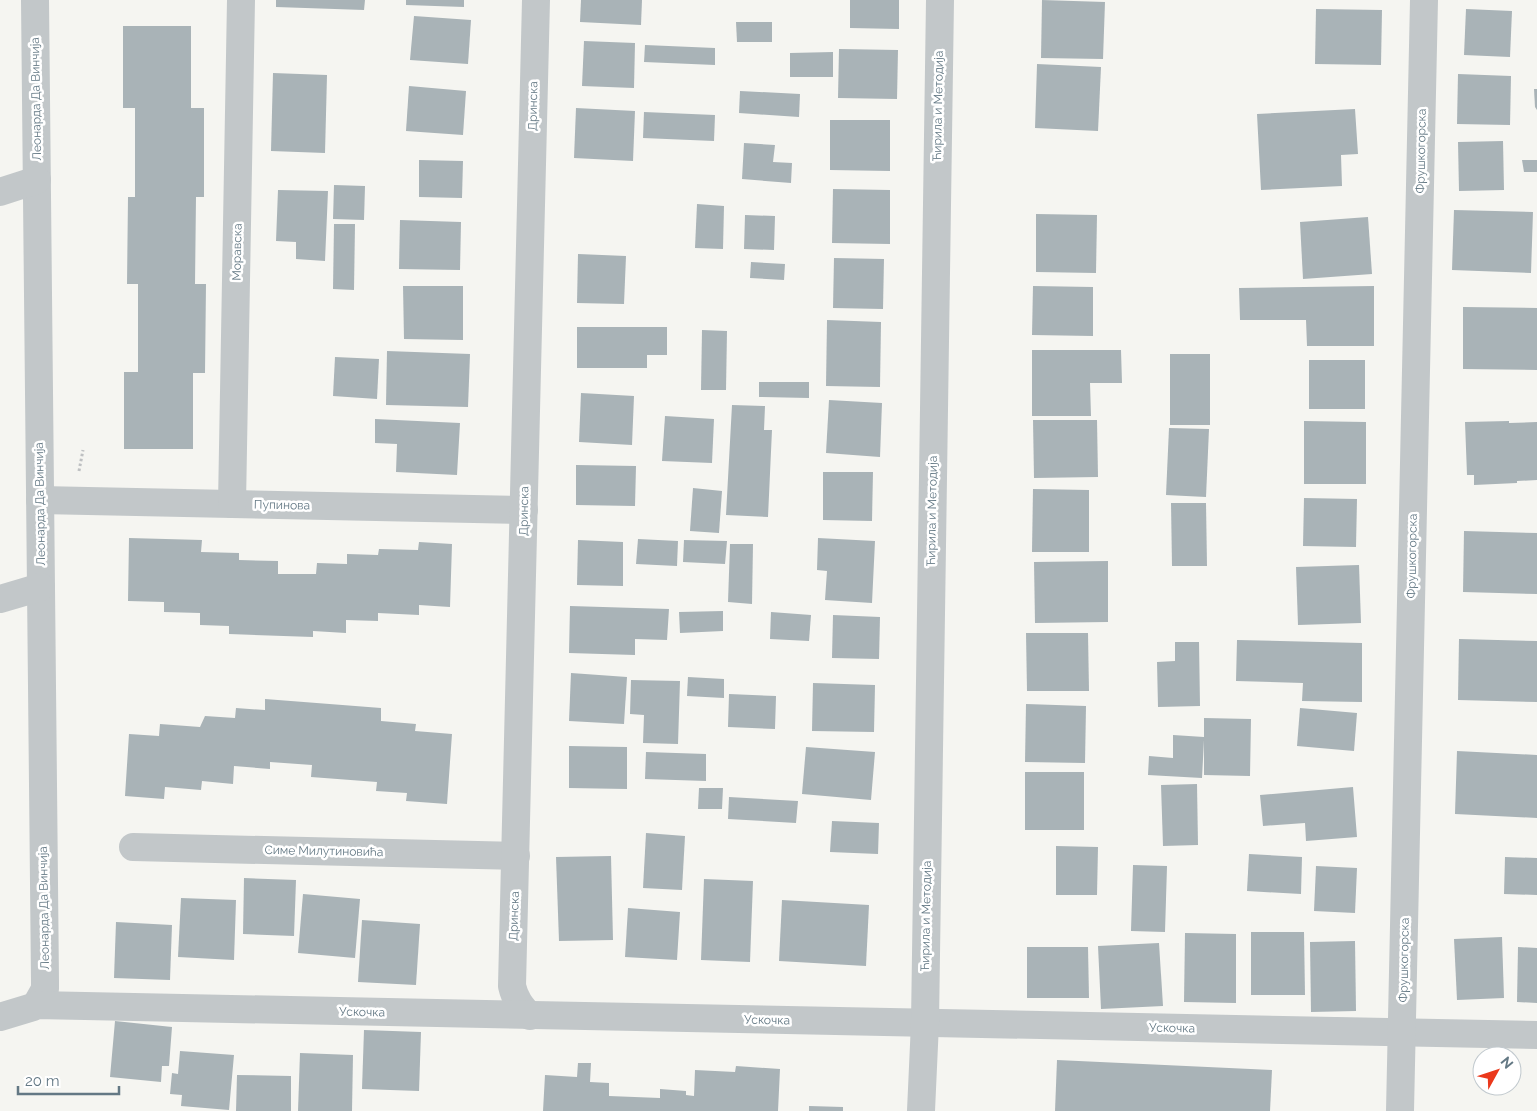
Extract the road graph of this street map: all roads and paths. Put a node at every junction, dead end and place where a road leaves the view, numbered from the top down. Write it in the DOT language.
graph roads {
  1 [pos="35,0"];
  2 [pos="241,0"];
  3 [pos="536,0"];
  4 [pos="940,0"];
  5 [pos="1424,0"];
  6 [pos="37,180"];
  7 [pos="0,192"];
  8 [pos="40,500"];
  9 [pos="232,504"];
  10 [pos="524,510"];
  11 [pos="41,586"];
  12 [pos="0,600"];
  13 [pos="132,847"];
  14 [pos="516,856"];
  15 [pos="36,1005"];
  16 [pos="530,1016"];
  17 [pos="0,1017"];
  18 [pos="925,1023"];
  19 [pos="1402,1032"];
  20 [pos="1537,1035"];
  21 [pos="921,1111"];
  22 [pos="1400,1111"];
  1 -- 6 [label="street, Леонарда Да Винчија"];
  2 -- 9 [label="street, Моравска"];
  3 -- 10 [label="street, Дринска"];
  4 -- 18 [label="street, Ћирила и Методија"];
  5 -- 19 [label="street, Фрушкогорска"];
  6 -- 7 [label="street"];
  6 -- 8 [label="street, Леонарда Да Винчија"];
  8 -- 9 [label="street, Пупинова"];
  8 -- 11 [label="street, Леонарда Да Винчија"];
  9 -- 10 [label="street, Пупинова"];
  10 -- 14 [label="street, Дринска"];
  11 -- 12 [label="street"];
  11 -- 15 [label="street, Леонарда Да Винчија"];
  13 -- 14 [label="street, Симе Милутиновића"];
  14 -- 16 [label="street, Дринска"];
  15 -- 16 [label="street, Ускочка"];
  15 -- 17 [label="street, Ускочка"];
  16 -- 18 [label="street, Ускочка"];
  18 -- 19 [label="street, Ускочка"];
  18 -- 21 [label="street, Ћирила и Методија"];
  19 -- 20 [label="street, Ускочка"];
  19 -- 22 [label="street, Фрушкогорска"];
}
